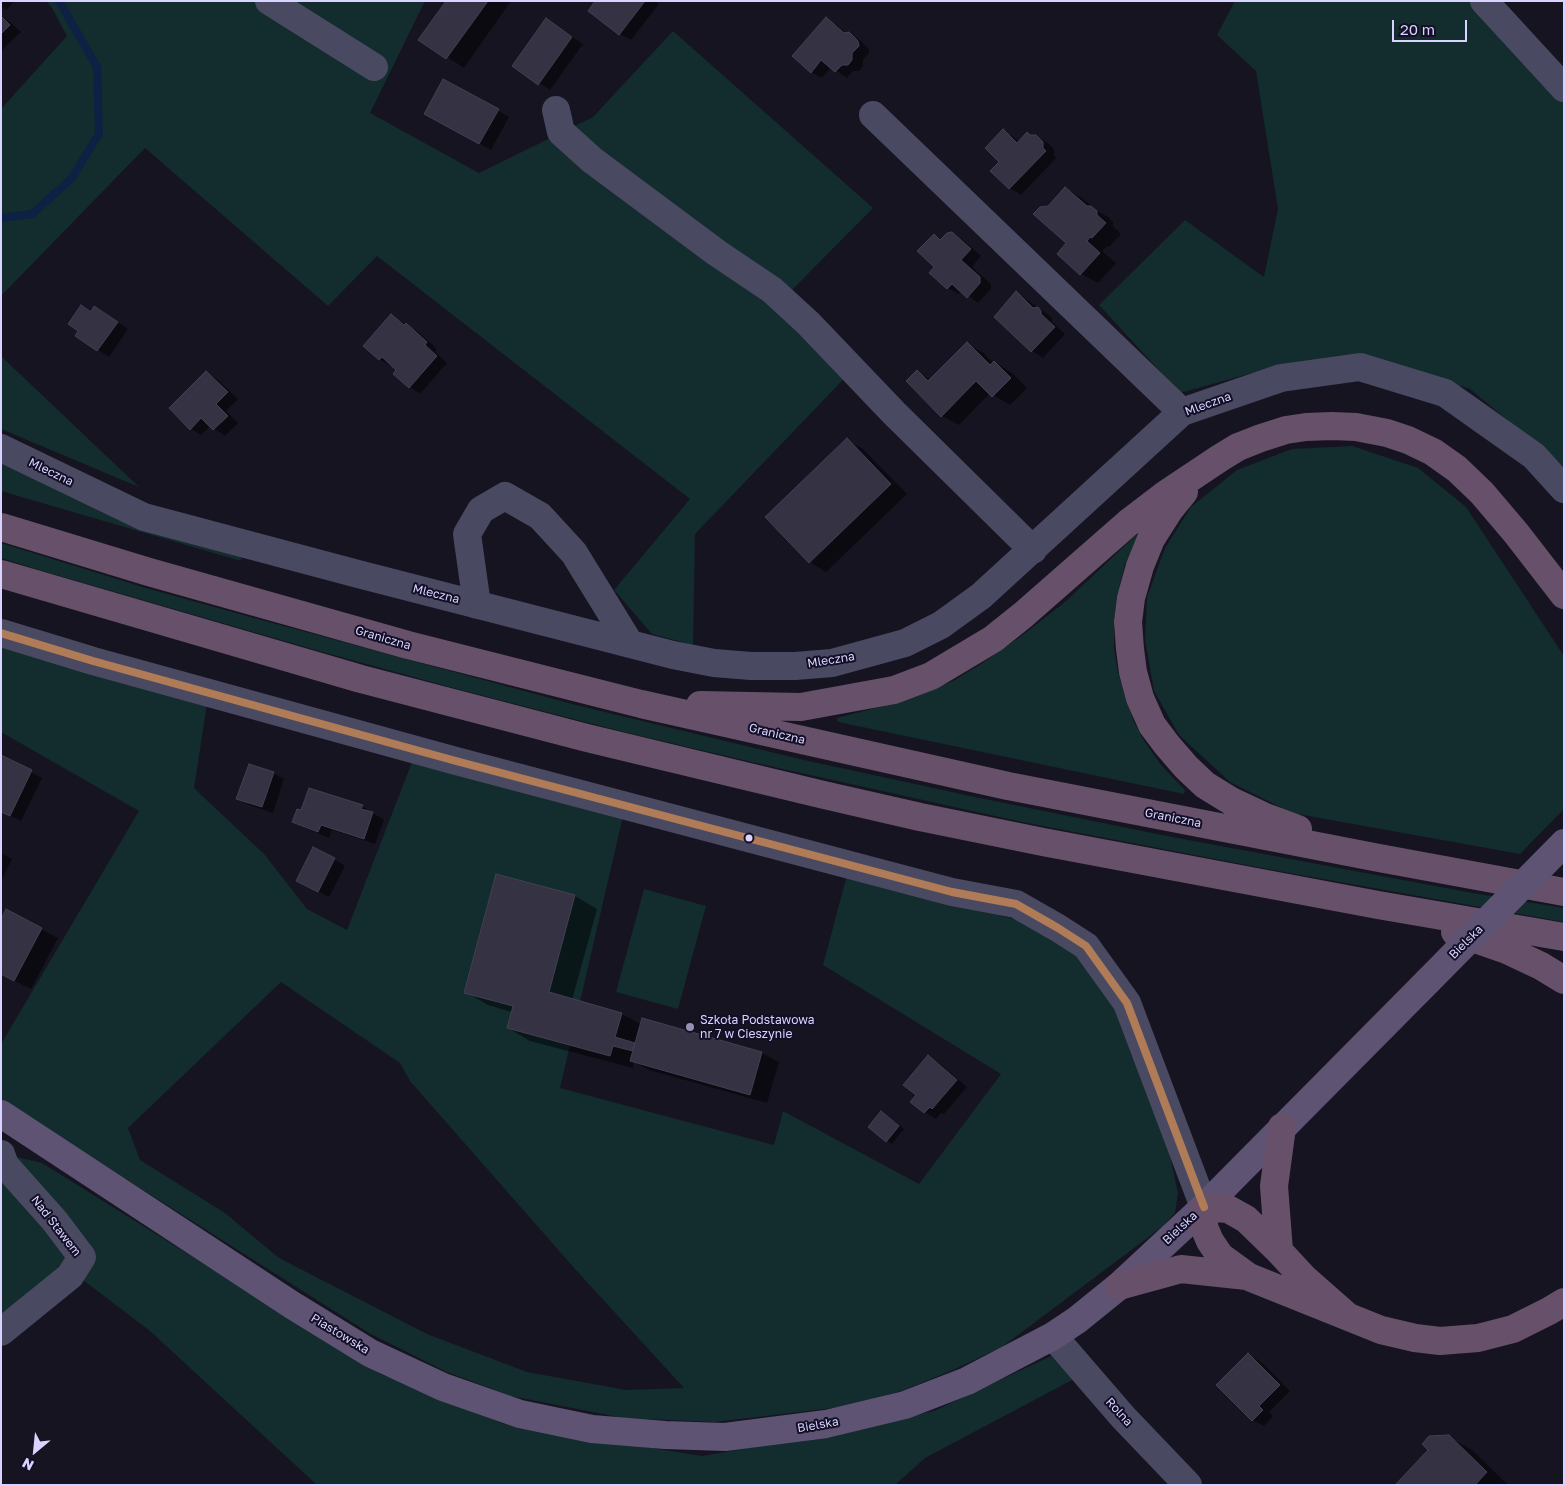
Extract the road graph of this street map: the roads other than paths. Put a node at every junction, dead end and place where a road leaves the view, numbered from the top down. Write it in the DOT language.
graph roads {
  1 [pos="269,1"];
  2 [pos="1484,1"];
  3 [pos="374,68"];
  4 [pos="1564,88"];
  5 [pos="556,110"];
  6 [pos="873,115"];
  7 [pos="1182,412"];
  8 [pos="1,448"];
  9 [pos="1220,458"];
  10 [pos="1564,489"];
  11 [pos="1,527"];
  12 [pos="1032,550"];
  13 [pos="1,574"];
  14 [pos="1564,595"];
  15 [pos="478,605"];
  16 [pos="1,632"];
  17 [pos="630,644"];
  18 [pos="641,704"];
  19 [pos="1564,843"];
  20 [pos="1379,858"];
  21 [pos="1564,892"];
  22 [pos="1378,905"];
  23 [pos="1564,937"];
  24 [pos="1564,980"];
  25 [pos="3,1119"];
  26 [pos="1282,1127"];
  27 [pos="1,1154"];
  28 [pos="1204,1207"];
  29 [pos="1279,1250"];
  30 [pos="1249,1277"];
  31 [pos="1119,1286"];
  32 [pos="1564,1302"];
  33 [pos="1346,1315"];
  34 [pos="1,1332"];
  35 [pos="1053,1336"];
  36 [pos="725,1437"];
  37 [pos="1188,1485"];
  1 -- 3 [label="street"];
  2 -- 4 [label="street"];
  5 -- 12 [label="street"];
  6 -- 7 [label="street"];
  7 -- 10 [label="street, Mleczna"];
  7 -- 12 [label="street, Mleczna"];
  8 -- 15 [label="street, Mleczna"];
  9 -- 14 [label="highway"];
  9 -- 18 [label="highway"];
  9 -- 20 [label="highway"];
  11 -- 18 [label="highway, Graniczna"];
  12 -- 17 [label="street, Mleczna"];
  13 -- 22 [label="highway"];
  15 -- 17 [label="street, Mleczna"];
  15 -- 17 [label="street"];
  16 -- 28 [label="street"];
  18 -- 20 [label="highway, Graniczna"];
  19 -- 26 [label="main road, Bielska, bridge"];
  20 -- 21 [label="highway, Graniczna"];
  22 -- 23 [label="highway"];
  22 -- 24 [label="highway"];
  25 -- 36 [label="main road, Piastowska"];
  26 -- 28 [label="main road, Bielska"];
  26 -- 29 [label="highway"];
  27 -- 34 [label="street, Nad Stawem"];
  28 -- 29 [label="highway"];
  28 -- 30 [label="highway"];
  28 -- 31 [label="main road, Bielska"];
  29 -- 33 [label="highway"];
  30 -- 31 [label="highway"];
  30 -- 33 [label="highway"];
  31 -- 35 [label="main road, Bielska"];
  32 -- 33 [label="highway"];
  35 -- 36 [label="main road, Bielska"];
  35 -- 37 [label="street, Rolna"];
}
